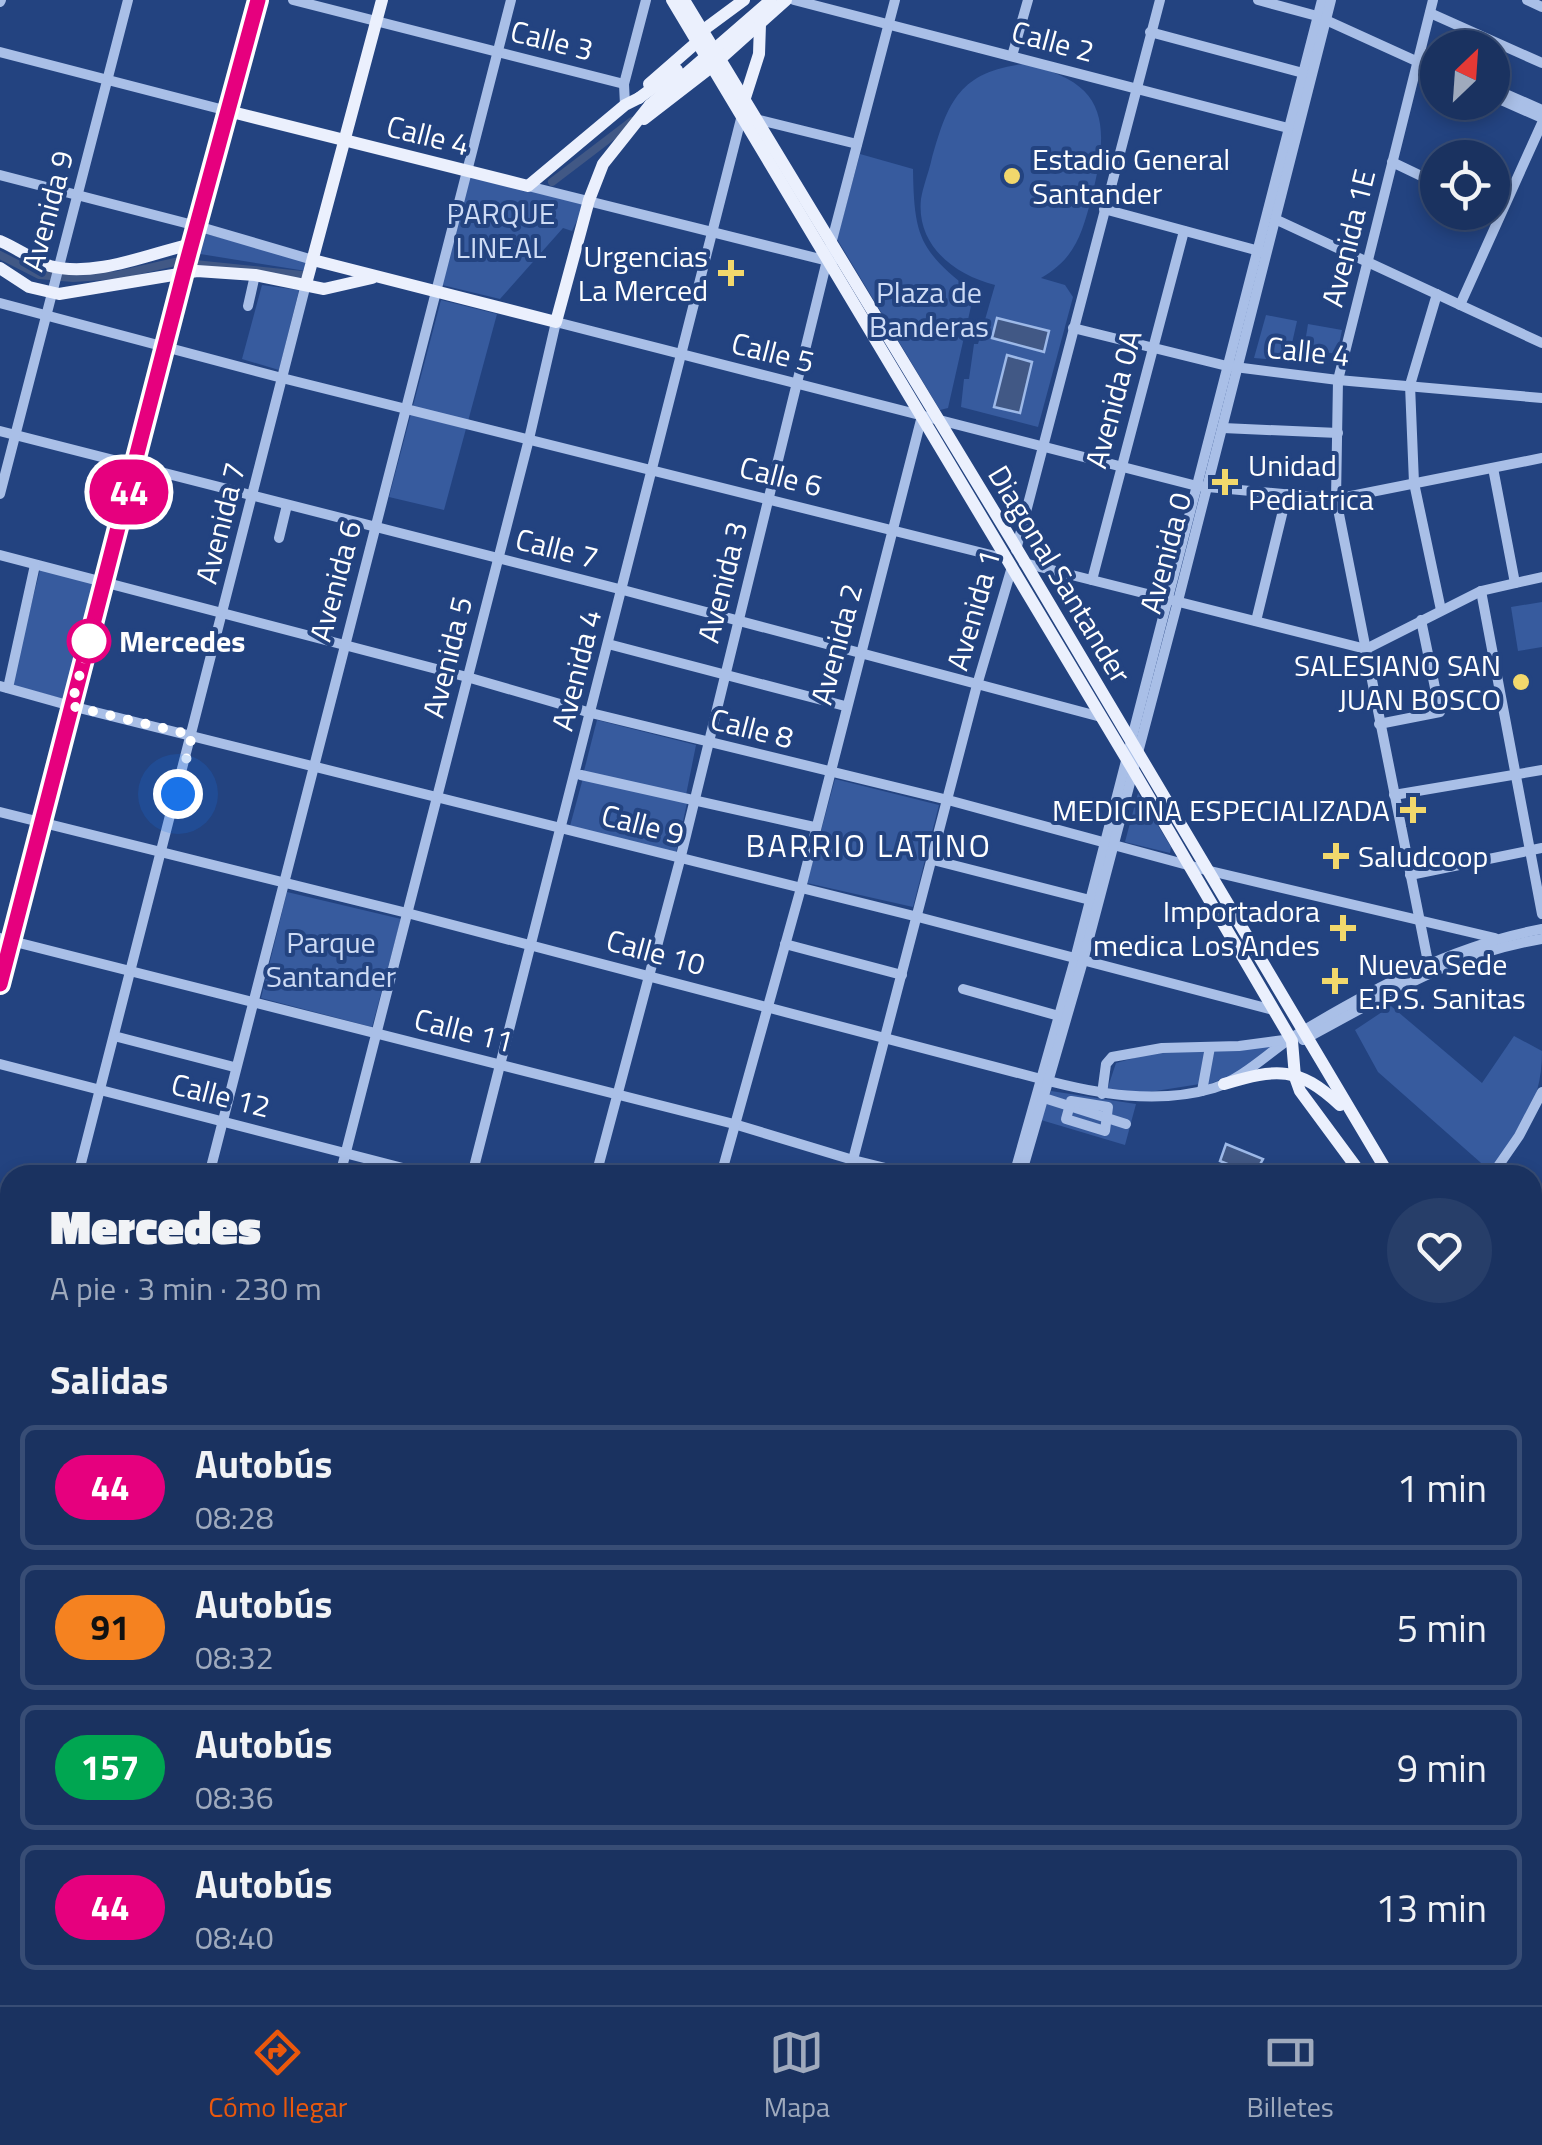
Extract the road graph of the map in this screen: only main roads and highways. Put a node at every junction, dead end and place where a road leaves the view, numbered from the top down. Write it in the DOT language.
graph roads {
  1 [pos="258,0"];
  2 [pos="382,0"];
  3 [pos="672,0"];
  4 [pos="684,0"];
  5 [pos="744,0"];
  6 [pos="758,0"];
  7 [pos="772,0"];
  8 [pos="786,0"];
  9 [pos="760,24"];
  10 [pos="699,37"];
  11 [pos="715,64"];
  12 [pos="744,101"];
  13 [pos="645,102"];
  14 [pos="625,105"];
  15 [pos="228,110"];
  16 [pos="748,119"];
  17 [pos="634,127"];
  18 [pos="344,140"];
  19 [pos="0,241"];
  20 [pos="187,260"];
  21 [pos="312,260"];
  22 [pos="0,268"];
  23 [pos="374,277"];
  24 [pos="55,280"];
  25 [pos="306,284"];
  26 [pos="556,322"];
  27 [pos="1014,560"];
  28 [pos="1132,756"];
  29 [pos="1298,1039"];
  30 [pos="1294,1074"];
  31 [pos="1224,1084"];
  32 [pos="1353,1117"];
  33 [pos="1356,1165"];
  34 [pos="1383,1165"];
  1 -- 15 [label="main road"];
  2 -- 18 [label="main road, Avenida 7"];
  3 -- 10 [label="main road, Diagonal Santander"];
  4 -- 10 [label="main road, Diagonal Santander"];
  5 -- 10 [label="main road"];
  6 -- 13 [label="main road, bridge"];
  7 -- 13 [label="main road, bridge"];
  8 -- 9 [label="main road"];
  9 -- 11 [label="main road"];
  9 -- 12 [label="main road"];
  10 -- 11 [label="main road, Diagonal Santander"];
  10 -- 14 [label="main road"];
  11 -- 12 [label="main road, Diagonal Santander"];
  11 -- 16 [label="main road, Diagonal Santander"];
  11 -- 17 [label="main road"];
  12 -- 16 [label="main road, Diagonal Santander"];
  13 -- 14 [label="main road"];
  13 -- 17 [label="main road"];
  14 -- 18 [label="main road, Calle 4"];
  15 -- 18 [label="main road, Calle 4"];
  15 -- 20 [label="main road"];
  16 -- 27 [label="main road, Diagonal Santander"];
  16 -- 27 [label="main road, Diagonal Santander"];
  17 -- 26 [label="main road, Avenida 5"];
  18 -- 21 [label="main road, Avenida 7"];
  19 -- 24 [label="main road"];
  20 -- 24 [label="main road"];
  20 -- 24 [label="main road"];
  20 -- 25 [label="main road"];
  21 -- 23 [label="main road, Calle 5"];
  21 -- 25 [label="main road, Avenida 7"];
  22 -- 24 [label="main road"];
  23 -- 25 [label="main road"];
  23 -- 26 [label="main road, Calle 5"];
  27 -- 28 [label="main road, Diagonal Santander"];
  27 -- 28 [label="main road, Diagonal Santander"];
  28 -- 29 [label="main road, Diagonal Santander"];
  28 -- 29 [label="main road, Diagonal Santander"];
  29 -- 30 [label="main road"];
  29 -- 32 [label="main road, Diagonal Santander"];
  30 -- 31 [label="main road"];
  30 -- 32 [label="main road"];
  30 -- 33 [label="main road"];
  32 -- 34 [label="main road, Diagonal Santander"];
}
